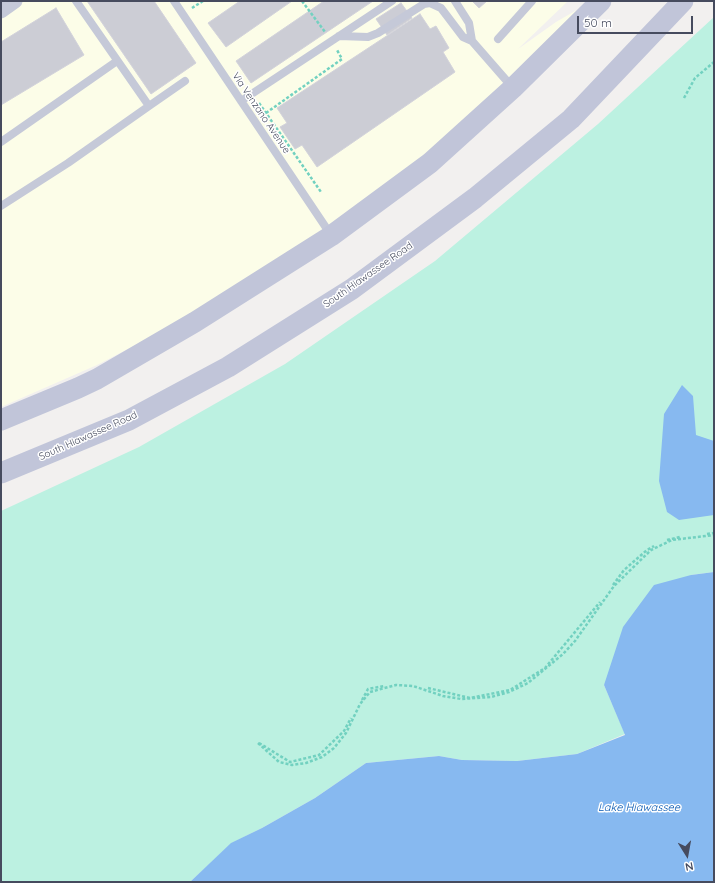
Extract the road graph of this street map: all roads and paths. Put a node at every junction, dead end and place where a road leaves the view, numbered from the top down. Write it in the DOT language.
graph roads {
  1 [pos="15,1"];
  2 [pos="76,1"];
  3 [pos="174,1"];
  4 [pos="203,1"];
  5 [pos="302,1"];
  6 [pos="392,1"];
  7 [pos="455,1"];
  8 [pos="532,1"];
  9 [pos="601,1"];
  10 [pos="683,1"];
  11 [pos="188,5"];
  12 [pos="1,11"];
  13 [pos="339,36"];
  14 [pos="498,39"];
  15 [pos="331,41"];
  16 [pos="472,41"];
  17 [pos="118,61"];
  18 [pos="714,62"];
  19 [pos="185,81"];
  20 [pos="513,88"];
  21 [pos="684,98"];
  22 [pos="241,100"];
  23 [pos="149,106"];
  24 [pos="266,113"];
  25 [pos="1,142"];
  26 [pos="1,206"];
  27 [pos="331,236"];
  28 [pos="1,420"];
  29 [pos="1,473"];
  30 [pos="714,534"];
  1 -- 12 [label="street"];
  2 -- 17 [label="lane"];
  3 -- 22 [label="lane, Via Venzano Avenue"];
  4 -- 11 [label="path"];
  5 -- 15 [label="path"];
  6 -- 13 [label="lane"];
  7 -- 16 [label="lane"];
  8 -- 14 [label="lane"];
  9 -- 20 [label="street"];
  10 -- 29 [label="street, South Hiawassee Road"];
  13 -- 15 [label="lane"];
  13 -- 16 [label="lane"];
  15 -- 22 [label="lane"];
  15 -- 24 [label="path"];
  16 -- 20 [label="lane"];
  17 -- 23 [label="lane"];
  17 -- 25 [label="lane"];
  18 -- 21 [label="path"];
  19 -- 23 [label="lane"];
  20 -- 27 [label="street"];
  22 -- 27 [label="lane, Via Venzano Avenue"];
  23 -- 26 [label="lane"];
  27 -- 28 [label="street"];
  30 -- 30 [label="path"];
}
